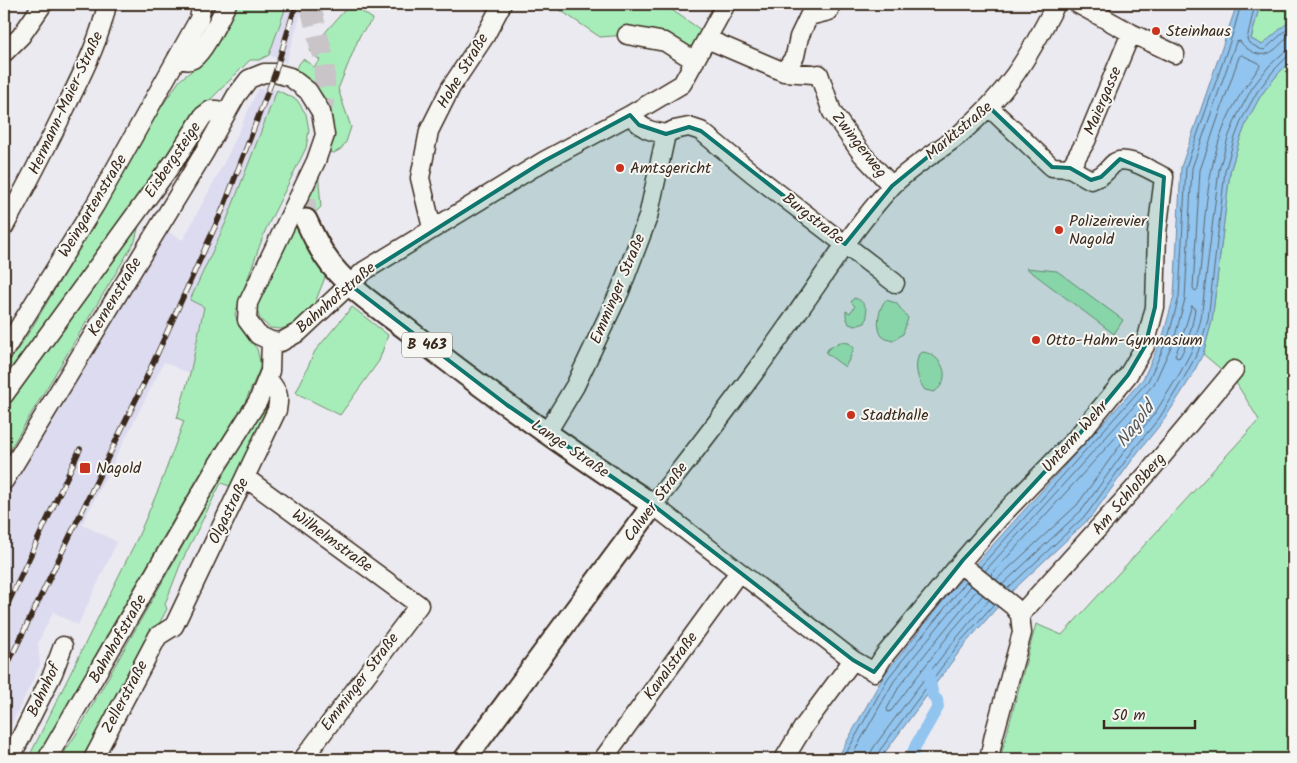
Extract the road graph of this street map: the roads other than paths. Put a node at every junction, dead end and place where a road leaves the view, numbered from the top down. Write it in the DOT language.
graph roads {
  1 [pos="43,4"];
  2 [pos="107,4"];
  3 [pos="202,4"];
  4 [pos="226,4"];
  5 [pos="502,4"];
  6 [pos="726,4"];
  7 [pos="829,4"];
  8 [pos="1056,4"];
  9 [pos="1078,4"];
  10 [pos="1131,33"];
  11 [pos="627,35"];
  12 [pos="708,40"];
  13 [pos="4,53"];
  14 [pos="1175,54"];
  15 [pos="177,58"];
  16 [pos="695,61"];
  17 [pos="784,72"];
  18 [pos="989,107"];
  19 [pos="226,114"];
  20 [pos="630,115"];
  21 [pos="666,134"];
  22 [pos="1070,168"];
  23 [pos="892,186"];
  24 [pos="306,220"];
  25 [pos="4,227"];
  26 [pos="432,228"];
  27 [pos="845,244"];
  28 [pos="895,283"];
  29 [pos="349,284"];
  30 [pos="271,341"];
  31 [pos="4,351"];
  32 [pos="1234,370"];
  33 [pos="268,379"];
  34 [pos="4,395"];
  35 [pos="546,434"];
  36 [pos="246,478"];
  37 [pos="4,480"];
  38 [pos="653,506"];
  39 [pos="964,567"];
  40 [pos="739,572"];
  41 [pos="418,605"];
  42 [pos="1017,611"];
  43 [pos="158,636"];
  44 [pos="63,646"];
  45 [pos="853,660"];
  46 [pos="10,759"];
  47 [pos="47,759"];
  48 [pos="93,759"];
  49 [pos="303,759"];
  50 [pos="465,759"];
  51 [pos="604,759"];
  52 [pos="784,759"];
  53 [pos="989,759"];
  1 -- 13 [label="street"];
  2 -- 25 [label="street, Hermann-Maier-Straße"];
  3 -- 15 [label="street, Weingartenstraße"];
  4 -- 15 [label="street"];
  5 -- 26 [label="street, Hohe Straße"];
  6 -- 12 [label="street, Bahnhofstraße"];
  7 -- 17 [label="street"];
  8 -- 18 [label="street, Marktstraße"];
  9 -- 10 [label="street"];
  10 -- 14 [label="street"];
  10 -- 22 [label="street, Maiergasse"];
  11 -- 16 [label="street"];
  12 -- 16 [label="street, Bahnhofstraße"];
  12 -- 17 [label="street"];
  15 -- 31 [label="street, Weingartenstraße"];
  16 -- 20 [label="street, Bahnhofstraße"];
  17 -- 23 [label="street, Zwingerweg"];
  18 -- 22 [label="street"];
  18 -- 23 [label="street, Marktstraße"];
  19 -- 30 [label="street"];
  19 -- 34 [label="street, Eisbergsteige"];
  19 -- 37 [label="street, Kernenstraße"];
  20 -- 21 [label="street"];
  20 -- 26 [label="street, Bahnhofstraße"];
  21 -- 27 [label="street, Burgstraße"];
  21 -- 35 [label="street, Emminger Straße"];
  22 -- 39 [label="street, Unterm Wehr"];
  23 -- 27 [label="street, Marktstraße"];
  24 -- 29 [label="main road, Lange Straße / B 463"];
  26 -- 29 [label="street, Bahnhofstraße"];
  27 -- 28 [label="street, Burgstraße"];
  27 -- 38 [label="street, Calwer Straße"];
  29 -- 30 [label="street, Bahnhofstraße"];
  29 -- 35 [label="main road, Lange Straße / B 463"];
  30 -- 33 [label="street, Bahnhofstraße"];
  32 -- 42 [label="street, Am Schloßberg"];
  33 -- 36 [label="street, Olgastraße"];
  33 -- 47 [label="street, Bahnhofstraße"];
  35 -- 38 [label="main road, Lange Straße / B 463"];
  36 -- 41 [label="street, Wilhelmstraße"];
  36 -- 43 [label="street, Olgastraße"];
  38 -- 40 [label="street, Lange Straße"];
  38 -- 50 [label="main road, Calwer Straße"];
  39 -- 42 [label="street"];
  39 -- 45 [label="street, Unterm Wehr"];
  40 -- 45 [label="street, Lange Straße"];
  40 -- 51 [label="street, Kanalstraße"];
  41 -- 49 [label="street, Emminger Straße"];
  42 -- 53 [label="street"];
  43 -- 48 [label="street, Zellerstraße"];
  44 -- 46 [label="street, Bahnhof"];
  45 -- 52 [label="street"];
}
